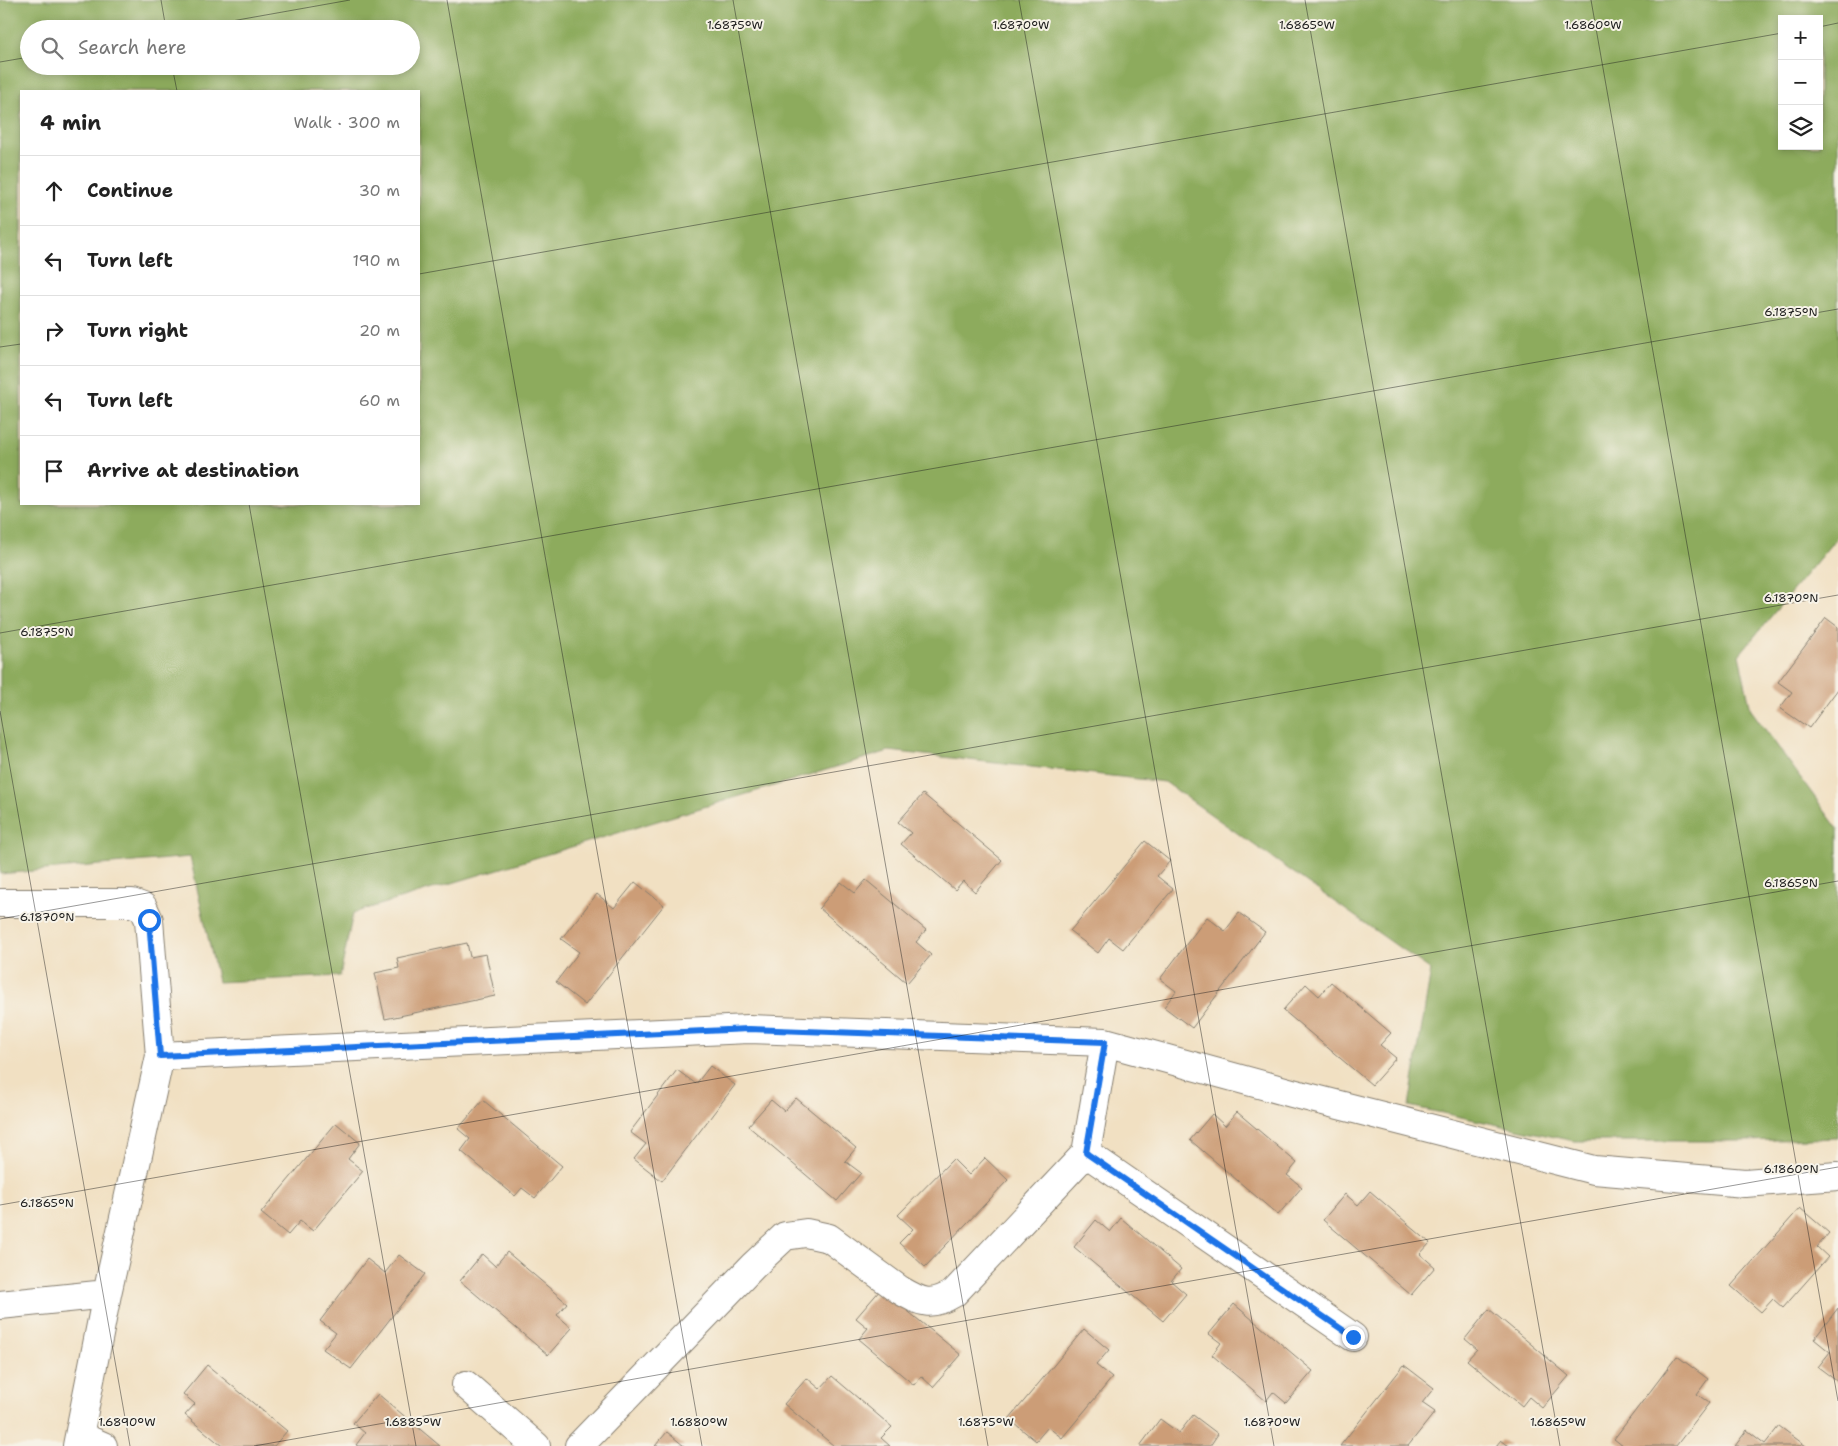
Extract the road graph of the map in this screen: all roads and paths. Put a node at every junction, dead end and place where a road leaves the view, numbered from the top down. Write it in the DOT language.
graph roads {
  1 [pos="0,903"];
  2 [pos="1105,1042"];
  3 [pos="160,1056"];
  4 [pos="1086,1153"];
  5 [pos="1838,1176"];
  6 [pos="107,1294"];
  7 [pos="0,1306"];
  8 [pos="1353,1337"];
  9 [pos="466,1385"];
  10 [pos="87,1443"];
  11 [pos="536,1446"];
  12 [pos="579,1446"];
  1 -- 3 [label="street"];
  2 -- 3 [label="street"];
  2 -- 4 [label="street"];
  2 -- 5 [label="street"];
  3 -- 6 [label="street"];
  4 -- 8 [label="street"];
  4 -- 12 [label="street"];
  6 -- 7 [label="street"];
  6 -- 10 [label="street"];
  9 -- 11 [label="street"];
}
